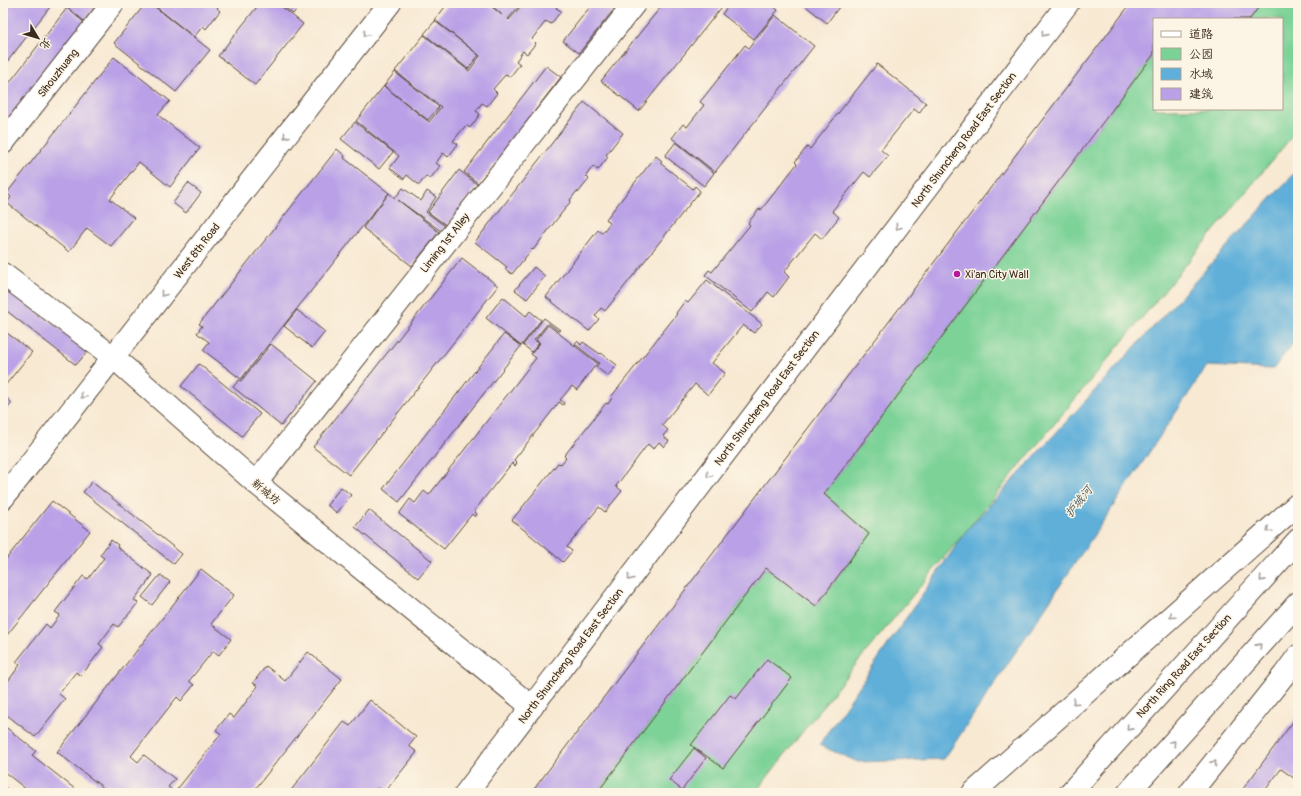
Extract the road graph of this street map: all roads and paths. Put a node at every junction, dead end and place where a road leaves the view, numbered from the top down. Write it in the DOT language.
graph roads {
  1 [pos="113,3"];
  2 [pos="390,3"];
  3 [pos="635,3"];
  4 [pos="1068,3"];
  5 [pos="3,143"];
  6 [pos="3,274"];
  7 [pos="113,357"];
  8 [pos="256,483"];
  9 [pos="3,498"];
  10 [pos="1298,504"];
  11 [pos="1298,540"];
  12 [pos="1298,603"];
  13 [pos="1298,656"];
  14 [pos="1298,659"];
  15 [pos="1284,675"];
  16 [pos="532,707"];
  17 [pos="466,793"];
  18 [pos="973,793"];
  19 [pos="1070,793"];
  20 [pos="1128,793"];
  21 [pos="1190,793"];
  1 -- 5 [label="street, Sihouzhuang"];
  2 -- 7 [label="street, West 8th Road, one-way"];
  3 -- 8 [label="street, Liming 1st Alley"];
  4 -- 16 [label="street, North Shuncheng Road East Section, one-way"];
  6 -- 7 [label="street, 新城坊"];
  7 -- 8 [label="street, 新城坊"];
  7 -- 9 [label="street, West 8th Road, one-way"];
  8 -- 16 [label="street, 新城坊"];
  10 -- 18 [label="street, one-way"];
  11 -- 19 [label="street, North Ring Road East Section, one-way"];
  20 -- 12 [label="street, one-way"];
  13 -- 15 [label="street"];
  14 -- 15 [label="street"];
  21 -- 15 [label="street, one-way"];
  16 -- 17 [label="street, North Shuncheng Road East Section"];
}
